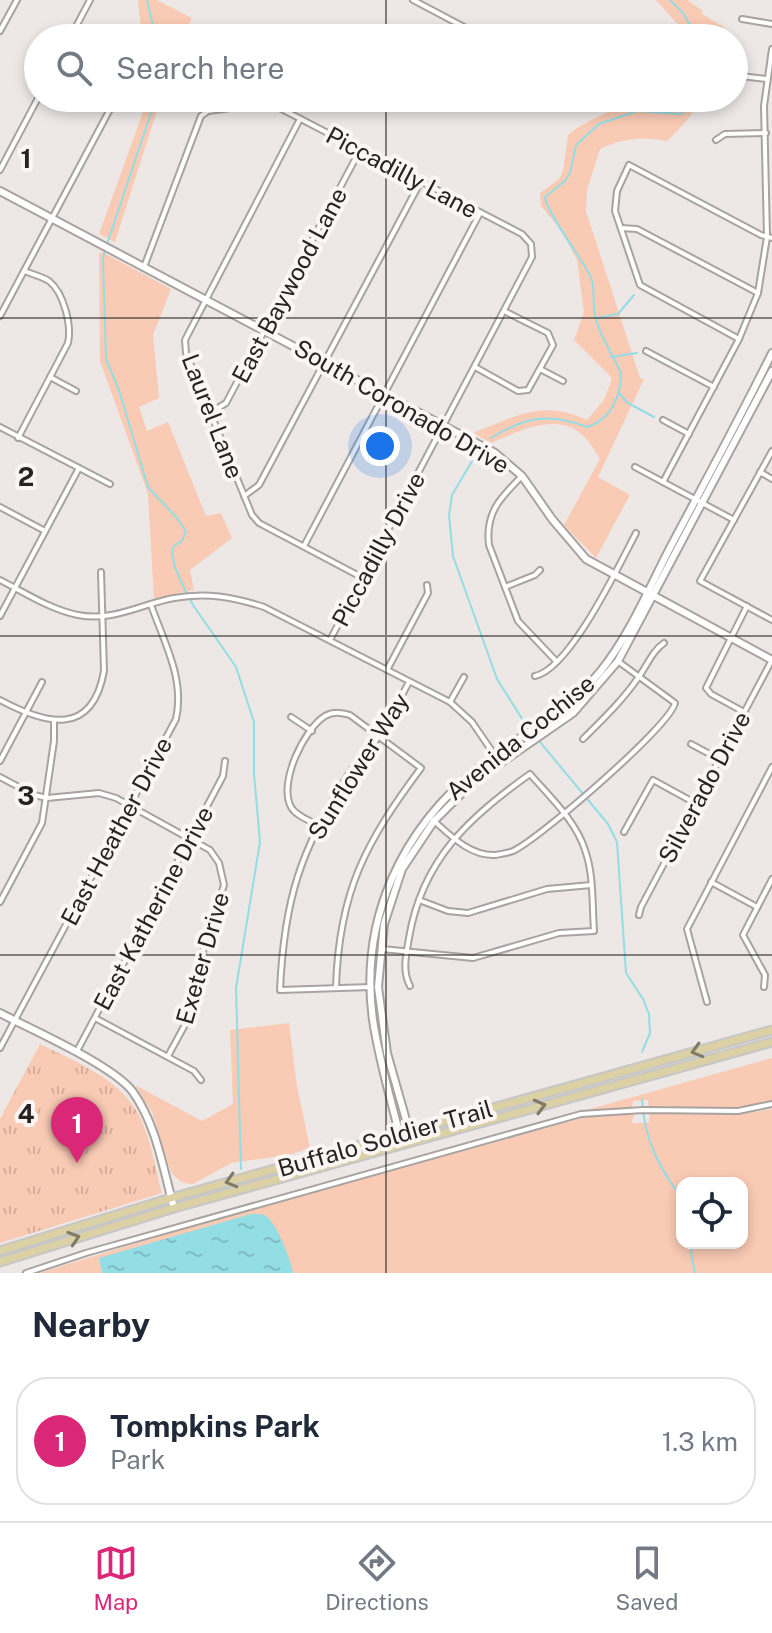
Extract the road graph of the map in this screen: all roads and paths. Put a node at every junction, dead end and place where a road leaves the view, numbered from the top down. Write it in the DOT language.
graph roads {
  1 [pos="17,0"];
  2 [pos="90,0"];
  3 [pos="413,0"];
  4 [pos="742,19"];
  5 [pos="77,24"];
  6 [pos="458,24"];
  7 [pos="772,24"];
  8 [pos="0,31"];
  9 [pos="772,49"];
  10 [pos="748,77"];
  11 [pos="767,79"];
  12 [pos="31,112"];
  13 [pos="109,112"];
  14 [pos="207,112"];
  15 [pos="289,112"];
  16 [pos="301,118"];
  17 [pos="766,133"];
  18 [pos="716,140"];
  19 [pos="360,150"];
  20 [pos="0,170"];
  21 [pos="421,181"];
  22 [pos="0,191"];
  23 [pos="480,213"];
  24 [pos="52,218"];
  25 [pos="621,228"];
  26 [pos="770,238"];
  27 [pos="531,244"];
  28 [pos="144,267"];
  29 [pos="24,271"];
  30 [pos="758,293"];
  31 [pos="206,300"];
  32 [pos="504,311"];
  33 [pos="0,316"];
  34 [pos="266,330"];
  35 [pos="739,339"];
  36 [pos="646,351"];
  37 [pos="772,353"];
  38 [pos="325,361"];
  39 [pos="475,367"];
  40 [pos="540,369"];
  41 [pos="772,371"];
  42 [pos="50,377"];
  43 [pos="563,381"];
  44 [pos="714,387"];
  45 [pos="76,391"];
  46 [pos="385,393"];
  47 [pos="210,413"];
  48 [pos="663,420"];
  49 [pos="443,425"];
  50 [pos="0,427"];
  51 [pos="689,434"];
  52 [pos="18,438"];
  53 [pos="772,451"];
  54 [pos="635,467"];
  55 [pos="79,468"];
  56 [pos="760,472"];
  57 [pos="522,476"];
  58 [pos="772,479"];
  59 [pos="663,482"];
  60 [pos="110,484"];
  61 [pos="244,496"];
  62 [pos="699,501"];
  63 [pos="0,507"];
  64 [pos="734,520"];
  65 [pos="45,531"];
  66 [pos="636,533"];
  67 [pos="304,546"];
  68 [pos="540,570"];
  69 [pos="101,572"];
  70 [pos="614,575"];
  71 [pos="363,578"];
  72 [pos="0,580"];
  73 [pos="427,585"];
  74 [pos="15,587"];
  75 [pos="505,587"];
  76 [pos="650,594"];
  77 [pos="151,605"];
  78 [pos="747,606"];
  79 [pos="0,616"];
  80 [pos="103,616"];
  81 [pos="772,620"];
  82 [pos="730,638"];
  83 [pos="330,640"];
  84 [pos="664,643"];
  85 [pos="615,659"];
  86 [pos="772,660"];
  87 [pos="556,661"];
  88 [pos="387,670"];
  89 [pos="535,676"];
  90 [pos="464,677"];
  91 [pos="639,677"];
  92 [pos="42,682"];
  93 [pos="409,682"];
  94 [pos="0,700"];
  95 [pos="450,702"];
  96 [pos="744,712"];
  97 [pos="25,713"];
  98 [pos="291,717"];
  99 [pos="54,721"];
  100 [pos="312,731"];
  101 [pos="380,736"];
  102 [pos="583,739"];
  103 [pos="691,744"];
  104 [pos="495,756"];
  105 [pos="719,759"];
  106 [pos="0,761"];
  107 [pos="225,761"];
  108 [pos="500,763"];
  109 [pos="772,767"];
  110 [pos="0,777"];
  111 [pos="47,798"];
  112 [pos="695,803"];
  113 [pos="128,807"];
  114 [pos="563,813"];
  115 [pos="431,818"];
  116 [pos="317,825"];
  117 [pos="624,832"];
  118 [pos="455,838"];
  119 [pos="190,839"];
  120 [pos="772,879"];
  121 [pos="711,882"];
  122 [pos="591,885"];
  123 [pos="419,900"];
  124 [pos="0,902"];
  125 [pos="757,907"];
  126 [pos="639,915"];
  127 [pos="376,948"];
  128 [pos="407,951"];
  129 [pos="410,986"];
  130 [pos="336,987"];
  131 [pos="374,987"];
  132 [pos="764,987"];
  133 [pos="707,1002"];
  134 [pos="0,1013"];
  135 [pos="95,1018"];
  136 [pos="14,1020"];
  137 [pos="772,1030"];
  138 [pos="772,1042"];
  139 [pos="0,1048"];
  140 [pos="76,1053"];
  141 [pos="168,1056"];
  142 [pos="201,1080"];
  143 [pos="772,1104"];
  144 [pos="409,1131"];
  145 [pos="400,1134"];
  146 [pos="412,1141"];
  147 [pos="402,1144"];
  148 [pos="171,1198"];
  149 [pos="174,1208"];
  150 [pos="0,1251"];
  151 [pos="0,1262"];
  152 [pos="26,1273"];
  1 -- 8 [label="street"];
  2 -- 5 [label="street"];
  3 -- 6 [label="street"];
  4 -- 7 [label="street"];
  9 -- 11 [label="street"];
  10 -- 11 [label="street"];
  11 -- 17 [label="street"];
  12 -- 20 [label="street"];
  13 -- 24 [label="street"];
  14 -- 28 [label="street"];
  15 -- 16 [label="street, Piccadilly Lane"];
  16 -- 19 [label="street, Piccadilly Lane"];
  16 -- 31 [label="street, Laurel Lane"];
  17 -- 18 [label="street"];
  17 -- 26 [label="street"];
  19 -- 21 [label="street, Piccadilly Lane"];
  19 -- 34 [label="street, East Baywood Lane"];
  21 -- 23 [label="street, Piccadilly Lane"];
  21 -- 38 [label="street"];
  22 -- 24 [label="street, South Coronado Drive"];
  23 -- 27 [label="street, Piccadilly Lane"];
  23 -- 46 [label="street"];
  24 -- 28 [label="street, South Coronado Drive"];
  24 -- 29 [label="street"];
  25 -- 26 [label="street"];
  25 -- 30 [label="street"];
  25 -- 35 [label="street"];
  26 -- 30 [label="street"];
  27 -- 32 [label="street, Piccadilly Drive"];
  28 -- 31 [label="street, South Coronado Drive"];
  29 -- 33 [label="street"];
  29 -- 42 [label="street"];
  30 -- 35 [label="street"];
  31 -- 34 [label="street, South Coronado Drive"];
  31 -- 47 [label="street, Laurel Lane"];
  32 -- 39 [label="street, Piccadilly Drive"];
  32 -- 40 [label="street"];
  34 -- 38 [label="street, South Coronado Drive"];
  34 -- 47 [label="street, East Baywood Lane"];
  35 -- 44 [label="street"];
  36 -- 44 [label="street"];
  37 -- 62 [label="street, Avenida Cochise"];
  38 -- 46 [label="street, South Coronado Drive"];
  38 -- 61 [label="street"];
  39 -- 40 [label="street"];
  39 -- 49 [label="street, Piccadilly Drive"];
  40 -- 43 [label="street"];
  41 -- 62 [label="street, Avenida Cochise"];
  42 -- 45 [label="street"];
  42 -- 52 [label="street"];
  44 -- 51 [label="street"];
  46 -- 49 [label="street, South Coronado Drive"];
  46 -- 67 [label="street"];
  47 -- 61 [label="street, Laurel Lane"];
  48 -- 51 [label="street"];
  49 -- 57 [label="street, South Coronado Drive"];
  49 -- 71 [label="street, Piccadilly Drive"];
  50 -- 52 [label="street"];
  51 -- 59 [label="street"];
  52 -- 55 [label="street"];
  53 -- 56 [label="street"];
  54 -- 59 [label="street"];
  55 -- 60 [label="street"];
  55 -- 65 [label="street"];
  56 -- 58 [label="street"];
  56 -- 64 [label="street"];
  57 -- 70 [label="street, South Coronado Drive"];
  57 -- 75 [label="street"];
  59 -- 62 [label="street"];
  61 -- 67 [label="street, Laurel Lane"];
  62 -- 64 [label="street"];
  62 -- 76 [label="street, Avenida Cochise"];
  63 -- 65 [label="street"];
  64 -- 78 [label="street"];
  65 -- 74 [label="street"];
  66 -- 70 [label="street"];
  67 -- 71 [label="street, Laurel Lane"];
  68 -- 75 [label="street"];
  69 -- 80 [label="street"];
  70 -- 76 [label="street, South Coronado Drive"];
  70 -- 87 [label="street"];
  71 -- 83 [label="street, Piccadilly Drive"];
  72 -- 74 [label="street"];
  73 -- 88 [label="street"];
  74 -- 79 [label="street"];
  74 -- 80 [label="street"];
  75 -- 87 [label="street"];
  76 -- 82 [label="street, South Coronado Drive"];
  76 -- 85 [label="street, Avenida Cochise"];
  77 -- 80 [label="street"];
  77 -- 83 [label="street"];
  77 -- 113 [label="street, East Heather Drive"];
  78 -- 81 [label="street"];
  78 -- 82 [label="street"];
  80 -- 99 [label="street"];
  82 -- 86 [label="street, South Coronado Drive"];
  82 -- 96 [label="street"];
  83 -- 88 [label="street"];
  84 -- 91 [label="street"];
  85 -- 91 [label="street"];
  85 -- 104 [label="street, Avenida Cochise"];
  85 -- 108 [label="street, Avenida Cochise"];
  86 -- 96 [label="street, Silverado Drive"];
  87 -- 89 [label="street"];
  88 -- 93 [label="street"];
  90 -- 95 [label="street"];
  91 -- 102 [label="street"];
  91 -- 114 [label="street"];
  92 -- 97 [label="street"];
  93 -- 95 [label="street"];
  93 -- 101 [label="street, Sunflower Way"];
  94 -- 97 [label="street"];
  95 -- 104 [label="street"];
  96 -- 105 [label="street, Silverado Drive"];
  97 -- 99 [label="street"];
  97 -- 106 [label="street"];
  98 -- 100 [label="street"];
  99 -- 111 [label="street"];
  100 -- 101 [label="street"];
  100 -- 116 [label="street"];
  101 -- 116 [label="street, Sunflower Way"];
  101 -- 130 [label="street"];
  103 -- 105 [label="street"];
  104 -- 108 [label="street"];
  104 -- 115 [label="street, Avenida Cochise"];
  105 -- 112 [label="street, Silverado Drive"];
  107 -- 119 [label="street, East Katherine Drive"];
  108 -- 115 [label="street, Avenida Cochise"];
  109 -- 121 [label="street"];
  110 -- 111 [label="street, Exeter Drive"];
  111 -- 113 [label="street, Exeter Drive"];
  111 -- 124 [label="street"];
  112 -- 117 [label="street"];
  112 -- 126 [label="street, Silverado Drive"];
  113 -- 119 [label="street, Exeter Drive"];
  113 -- 136 [label="street, East Heather Drive"];
  114 -- 118 [label="street"];
  114 -- 118 [label="street"];
  114 -- 122 [label="street"];
  115 -- 118 [label="street"];
  115 -- 127 [label="street, Avenida Cochise"];
  116 -- 130 [label="street, Sunflower Way"];
  118 -- 123 [label="street"];
  119 -- 135 [label="street, East Katherine Drive"];
  119 -- 141 [label="street, Exeter Drive"];
  120 -- 125 [label="street"];
  121 -- 125 [label="street"];
  121 -- 133 [label="street"];
  122 -- 123 [label="street"];
  122 -- 128 [label="street"];
  123 -- 128 [label="street"];
  125 -- 132 [label="street"];
  127 -- 128 [label="street"];
  127 -- 131 [label="street, Avenida Cochise"];
  128 -- 129 [label="street"];
  130 -- 131 [label="street"];
  131 -- 144 [label="street, Avenida Cochise"];
  131 -- 145 [label="street, Avenida Cochise"];
  134 -- 136 [label="street"];
  135 -- 140 [label="street, East Katherine Drive"];
  135 -- 141 [label="street"];
  136 -- 139 [label="street, East Heather Drive"];
  136 -- 140 [label="street"];
  137 -- 144 [label="main road, Buffalo Soldier Trail, one-way"];
  146 -- 138 [label="main road, Buffalo Soldier Trail, one-way"];
  140 -- 148 [label="street"];
  141 -- 142 [label="street"];
  143 -- 152 [label="street"];
  144 -- 145 [label="main road, Buffalo Soldier Trail"];
  144 -- 146 [label="street, Avenida Cochise"];
  145 -- 147 [label="street, Avenida Cochise"];
  145 -- 148 [label="main road, Buffalo Soldier Trail, one-way"];
  146 -- 147 [label="main road, Buffalo Soldier Trail"];
  147 -- 149 [label="main road, Buffalo Soldier Trail"];
  148 -- 149 [label="street"];
  148 -- 150 [label="main road, Buffalo Soldier Trail"];
  151 -- 149 [label="main road, Buffalo Soldier Trail, one-way"];
}
